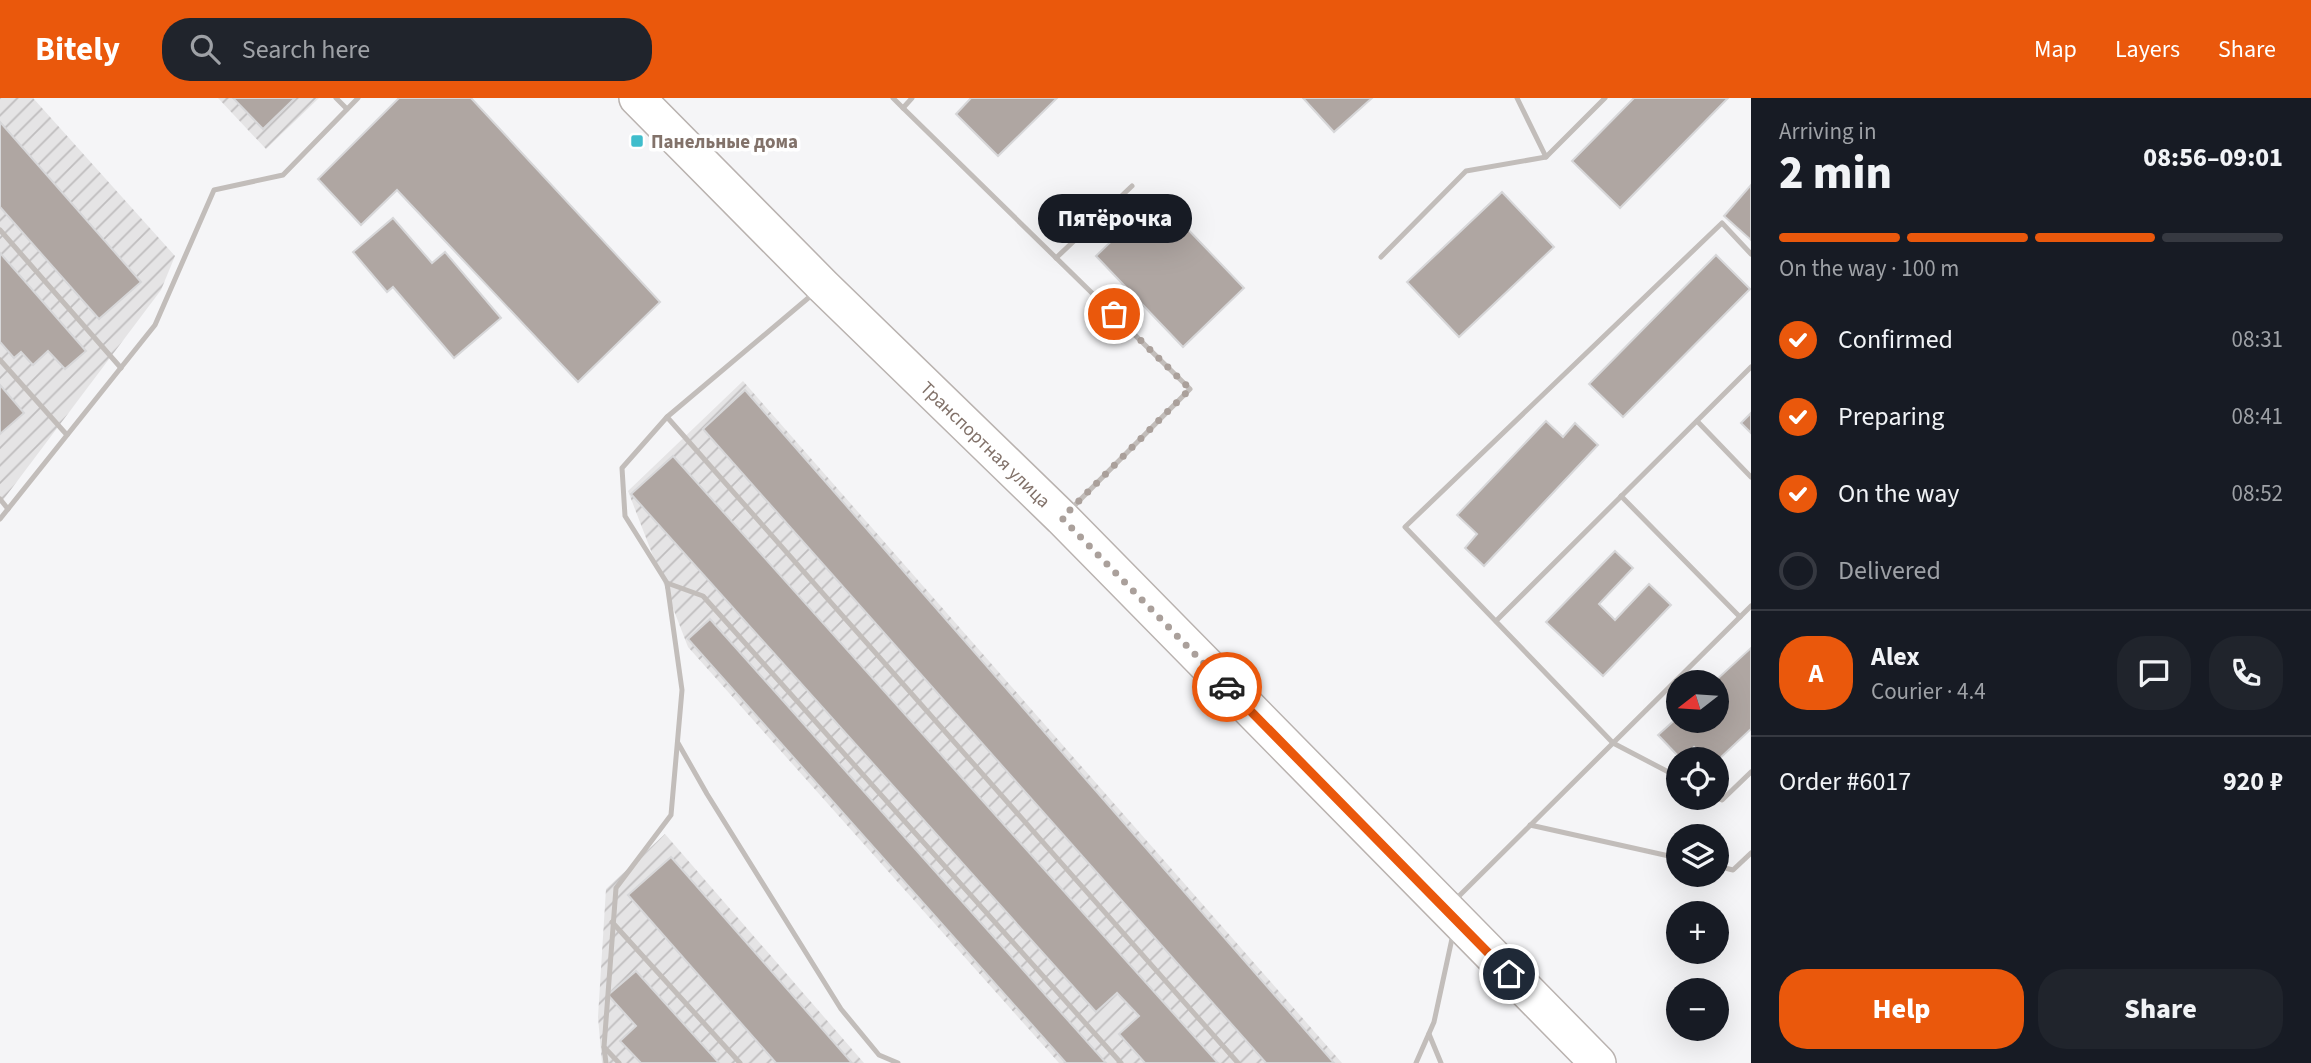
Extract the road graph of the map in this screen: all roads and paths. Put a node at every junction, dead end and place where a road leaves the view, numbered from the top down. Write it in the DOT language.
graph roads {
  1 [pos="336,98"];
  2 [pos="358,98"];
  3 [pos="637,98"];
  4 [pos="893,98"];
  5 [pos="912,98"];
  6 [pos="1517,98"];
  7 [pos="1605,98"];
  8 [pos="903,108"];
  9 [pos="347,109"];
  10 [pos="1546,157"];
  11 [pos="1132,186"];
  12 [pos="0,230"];
  13 [pos="1751,254"];
  14 [pos="1381,257"];
  15 [pos="1056,258"];
  16 [pos="824,286"];
  17 [pos="0,360"];
  18 [pos="1751,367"];
  19 [pos="121,368"];
  20 [pos="667,417"];
  21 [pos="1697,421"];
  22 [pos="67,435"];
  23 [pos="1751,477"];
  24 [pos="1621,496"];
  25 [pos="0,499"];
  26 [pos="8,509"];
  27 [pos="1062,518"];
  28 [pos="0,519"];
  29 [pos="667,583"];
  30 [pos="1751,606"];
  31 [pos="1740,617"];
  32 [pos="1496,621"];
  33 [pos="678,742"];
  34 [pos="1613,743"];
  35 [pos="1666,771"];
  36 [pos="1751,772"];
  37 [pos="1729,793"];
  38 [pos="1530,825"];
  39 [pos="1751,853"];
  40 [pos="1666,855"];
  41 [pos="1729,869"];
  42 [pos="1450,915"];
  43 [pos="612,922"];
  44 [pos="1429,1034"];
  45 [pos="604,1047"];
  46 [pos="606,1063"];
  47 [pos="619,1063"];
  48 [pos="740,1063"];
  49 [pos="898,1063"];
  50 [pos="1121,1063"];
  51 [pos="1238,1063"];
  52 [pos="1416,1063"];
  53 [pos="1441,1063"];
  54 [pos="1598,1063"];
  1 -- 9 [label="lane"];
  2 -- 9 [label="lane"];
  3 -- 16 [label="main road, Транспортная улица"];
  4 -- 8 [label="lane"];
  5 -- 8 [label="lane"];
  6 -- 10 [label="lane"];
  7 -- 10 [label="lane"];
  8 -- 15 [label="lane"];
  9 -- 19 [label="lane"];
  10 -- 14 [label="lane"];
  11 -- 15 [label="lane"];
  12 -- 19 [label="lane"];
  13 -- 32 [label="lane"];
  15 -- 27 [label="lane"];
  16 -- 20 [label="lane"];
  16 -- 27 [label="main road, Транспортная улица"];
  17 -- 22 [label="lane"];
  18 -- 21 [label="lane"];
  19 -- 22 [label="lane"];
  20 -- 29 [label="lane"];
  20 -- 51 [label="lane"];
  21 -- 23 [label="lane"];
  21 -- 24 [label="lane"];
  22 -- 26 [label="lane"];
  24 -- 31 [label="lane"];
  24 -- 32 [label="lane"];
  25 -- 26 [label="lane"];
  26 -- 28 [label="lane"];
  27 -- 42 [label="main road, Транспортная улица"];
  29 -- 33 [label="lane"];
  29 -- 50 [label="lane"];
  30 -- 31 [label="lane"];
  31 -- 34 [label="lane"];
  32 -- 34 [label="lane"];
  33 -- 43 [label="lane"];
  33 -- 49 [label="lane"];
  34 -- 35 [label="lane"];
  34 -- 38 [label="lane"];
  36 -- 37 [label="lane"];
  38 -- 40 [label="lane"];
  38 -- 42 [label="lane"];
  39 -- 41 [label="lane"];
  42 -- 44 [label="lane"];
  42 -- 54 [label="main road, Транспортная улица"];
  43 -- 45 [label="lane"];
  43 -- 48 [label="lane"];
  44 -- 52 [label="lane"];
  44 -- 53 [label="lane"];
  45 -- 46 [label="lane"];
  45 -- 47 [label="lane"];
}
